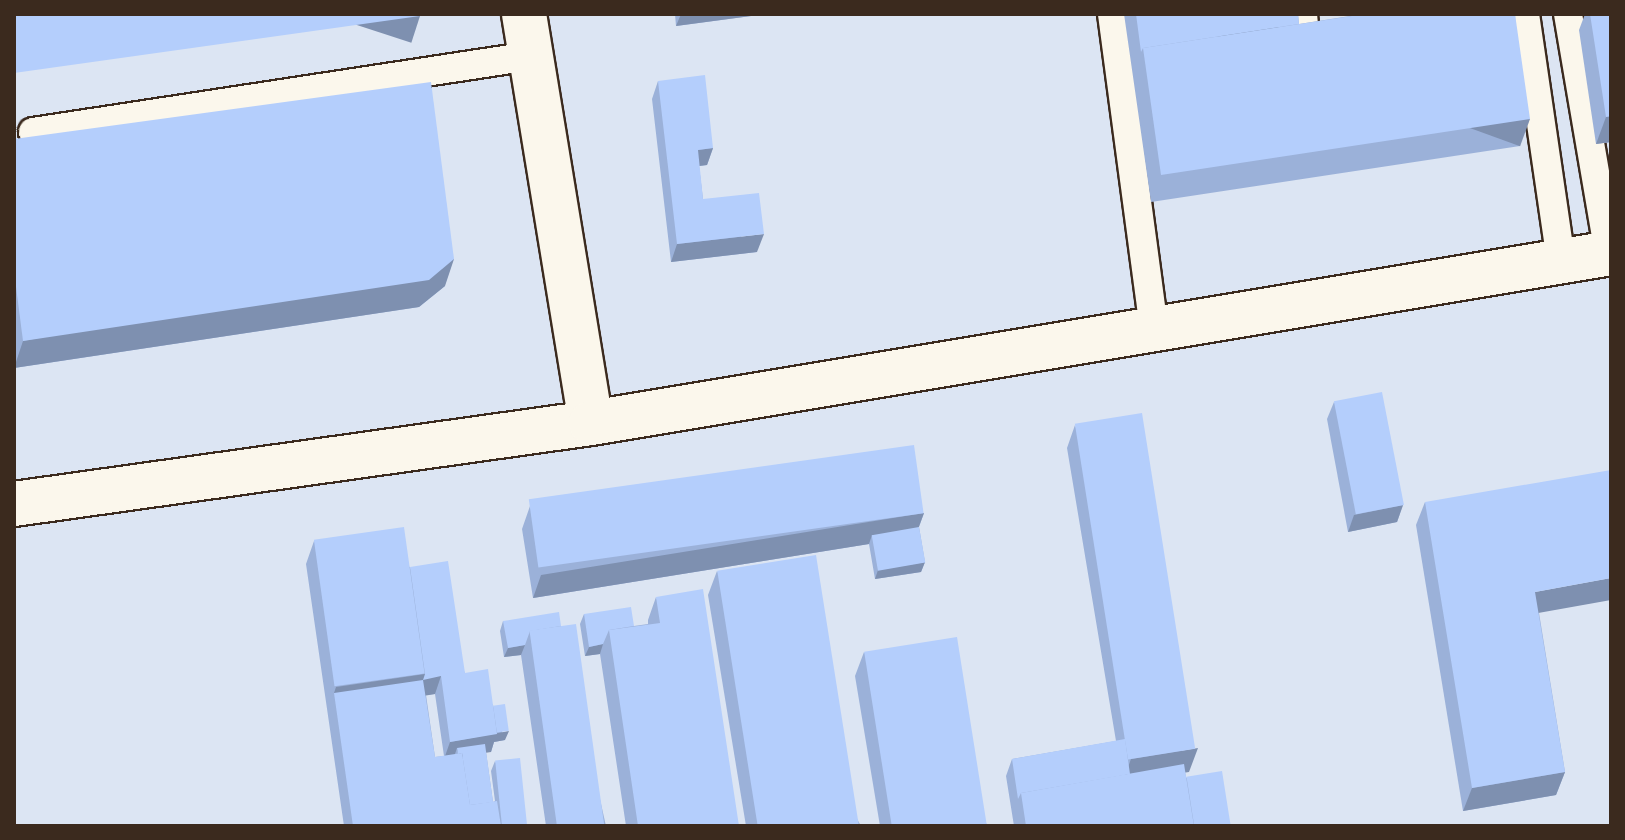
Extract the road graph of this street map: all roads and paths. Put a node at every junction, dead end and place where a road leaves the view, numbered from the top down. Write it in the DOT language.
graph roads {
  1 [pos="1112,14"];
  2 [pos="1525,14"];
  3 [pos="1568,14"];
  4 [pos="527,35"];
  5 [pos="33,132"];
  6 [pos="1610,253"];
  7 [pos="1561,261"];
  8 [pos="1154,329"];
  9 [pos="591,423"];
  10 [pos="14,504"];
  1 -- 8 [label="lane"];
  2 -- 7 [label="lane"];
  3 -- 6 [label="lane"];
  4 -- 5 [label="lane"];
  4 -- 9 [label="street"];
  6 -- 7 [label="street"];
  7 -- 8 [label="street"];
  8 -- 9 [label="street"];
  9 -- 10 [label="street"];
}
